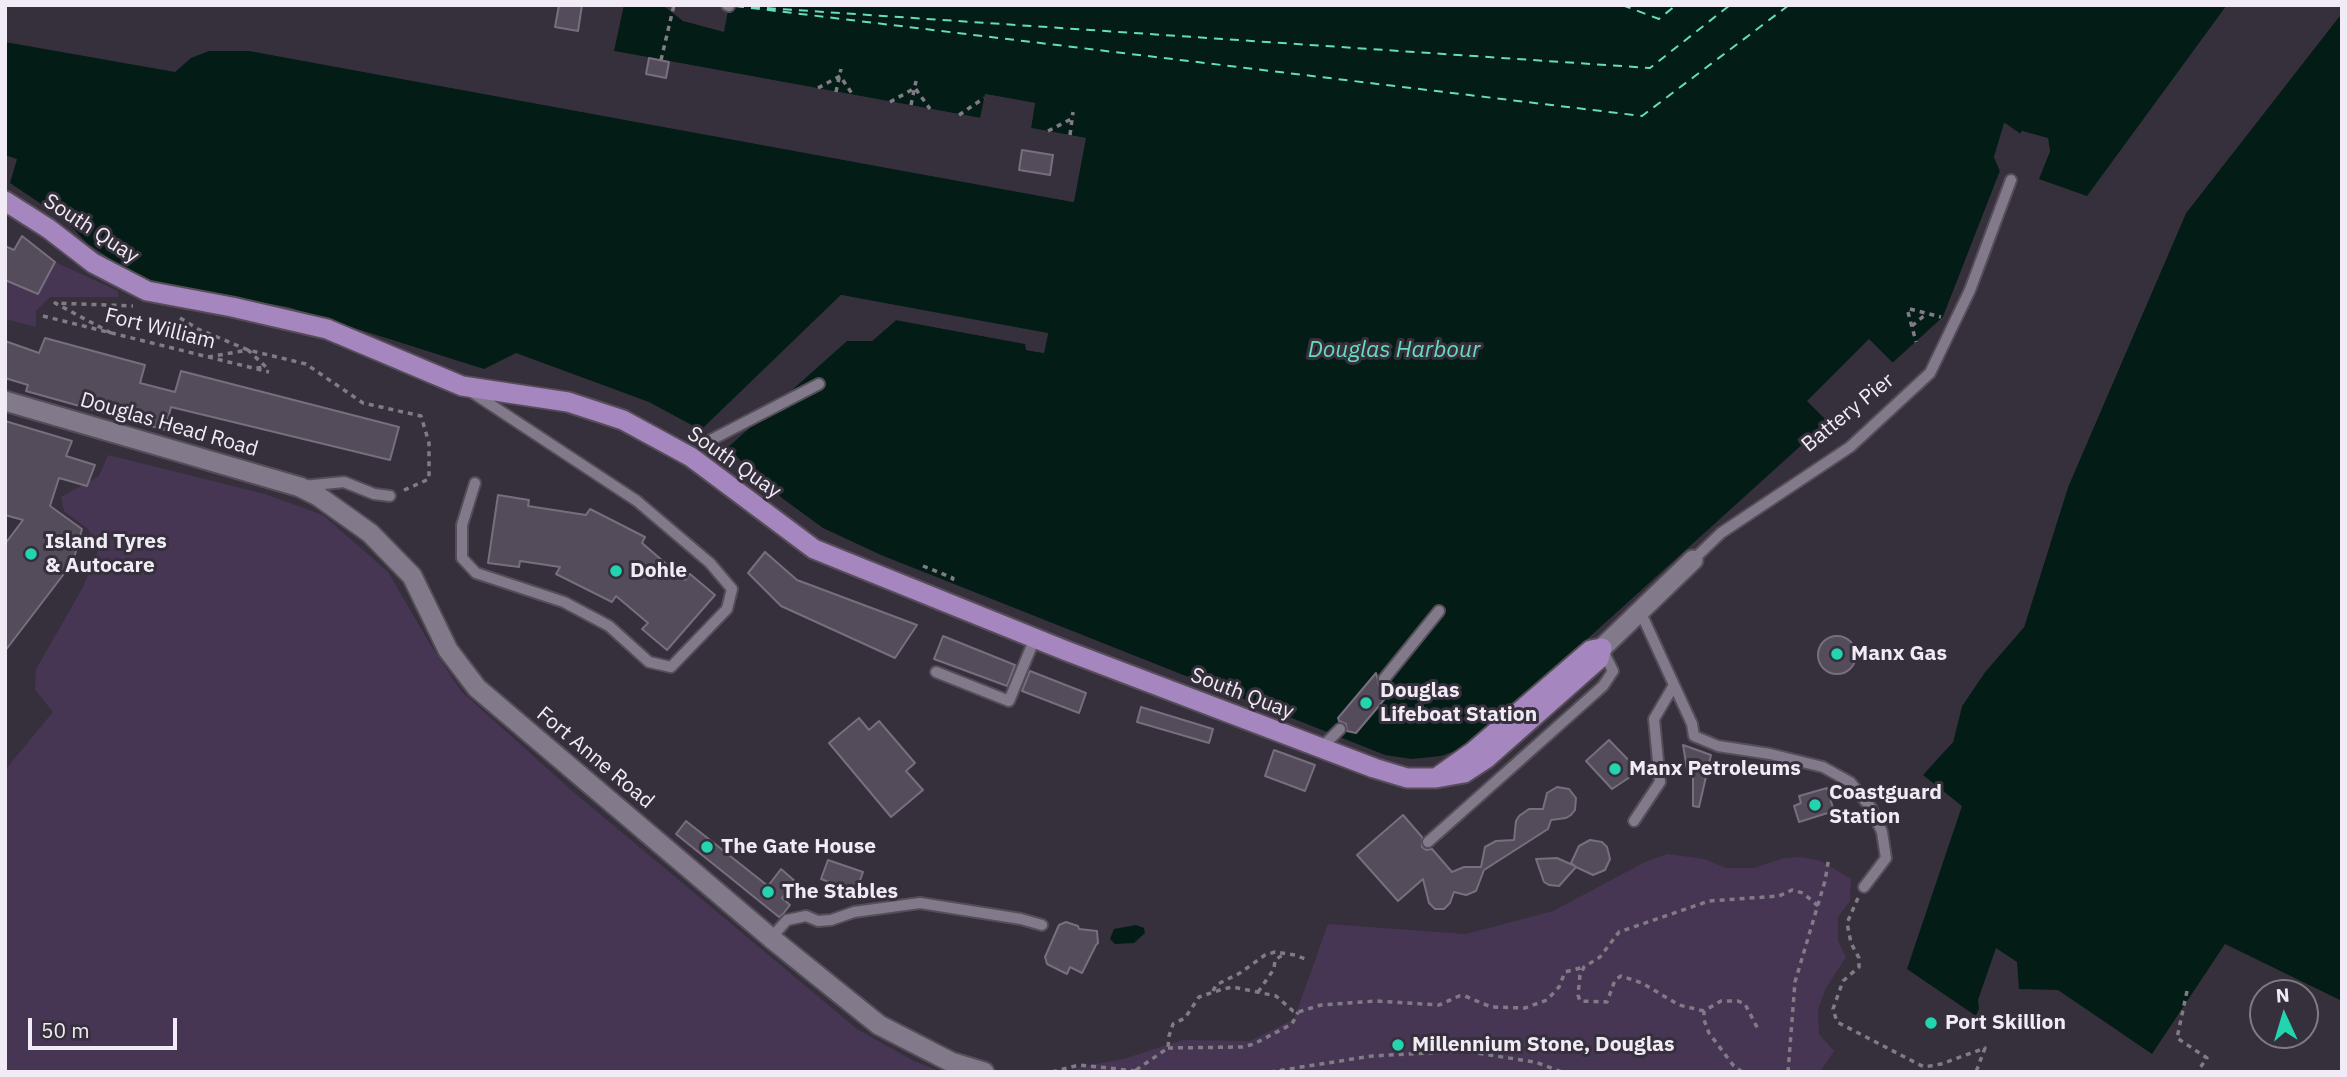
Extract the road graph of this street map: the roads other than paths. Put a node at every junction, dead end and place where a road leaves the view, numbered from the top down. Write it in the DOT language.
graph roads {
  1 [pos="2011,180"];
  2 [pos="5,201"];
  3 [pos="819,384"];
  4 [pos="462,386"];
  5 [pos="5,401"];
  6 [pos="705,443"];
  7 [pos="475,483"];
  8 [pos="309,492"];
  9 [pos="390,496"];
  10 [pos="1693,559"];
  11 [pos="1439,611"];
  12 [pos="1640,611"];
  13 [pos="1035,638"];
  14 [pos="1602,648"];
  15 [pos="936,672"];
  16 [pos="1384,679"];
  17 [pos="1674,685"];
  18 [pos="1436,778"];
  19 [pos="1634,821"];
  20 [pos="1428,842"];
  21 [pos="1864,887"];
  22 [pos="1042,925"];
  23 [pos="771,937"];
  24 [pos="984,1072"];
  1 -- 10 [label="lane, Battery Pier"];
  2 -- 4 [label="main road, South Quay"];
  3 -- 6 [label="lane"];
  4 -- 7 [label="lane"];
  4 -- 13 [label="main road, South Quay"];
  5 -- 8 [label="main road, Douglas Head Road"];
  8 -- 9 [label="lane"];
  8 -- 23 [label="main road, Fort Anne Road"];
  10 -- 12 [label="main road, Battery Pier"];
  11 -- 16 [label="lane"];
  12 -- 14 [label="main road, Battery Pier"];
  12 -- 17 [label="lane"];
  13 -- 15 [label="lane"];
  13 -- 18 [label="main road, South Quay"];
  14 -- 18 [label="main road, Battery Pier"];
  14 -- 20 [label="lane"];
  17 -- 19 [label="lane"];
  17 -- 21 [label="lane"];
  22 -- 23 [label="lane"];
  23 -- 24 [label="main road, Fort Anne Road"];
}
